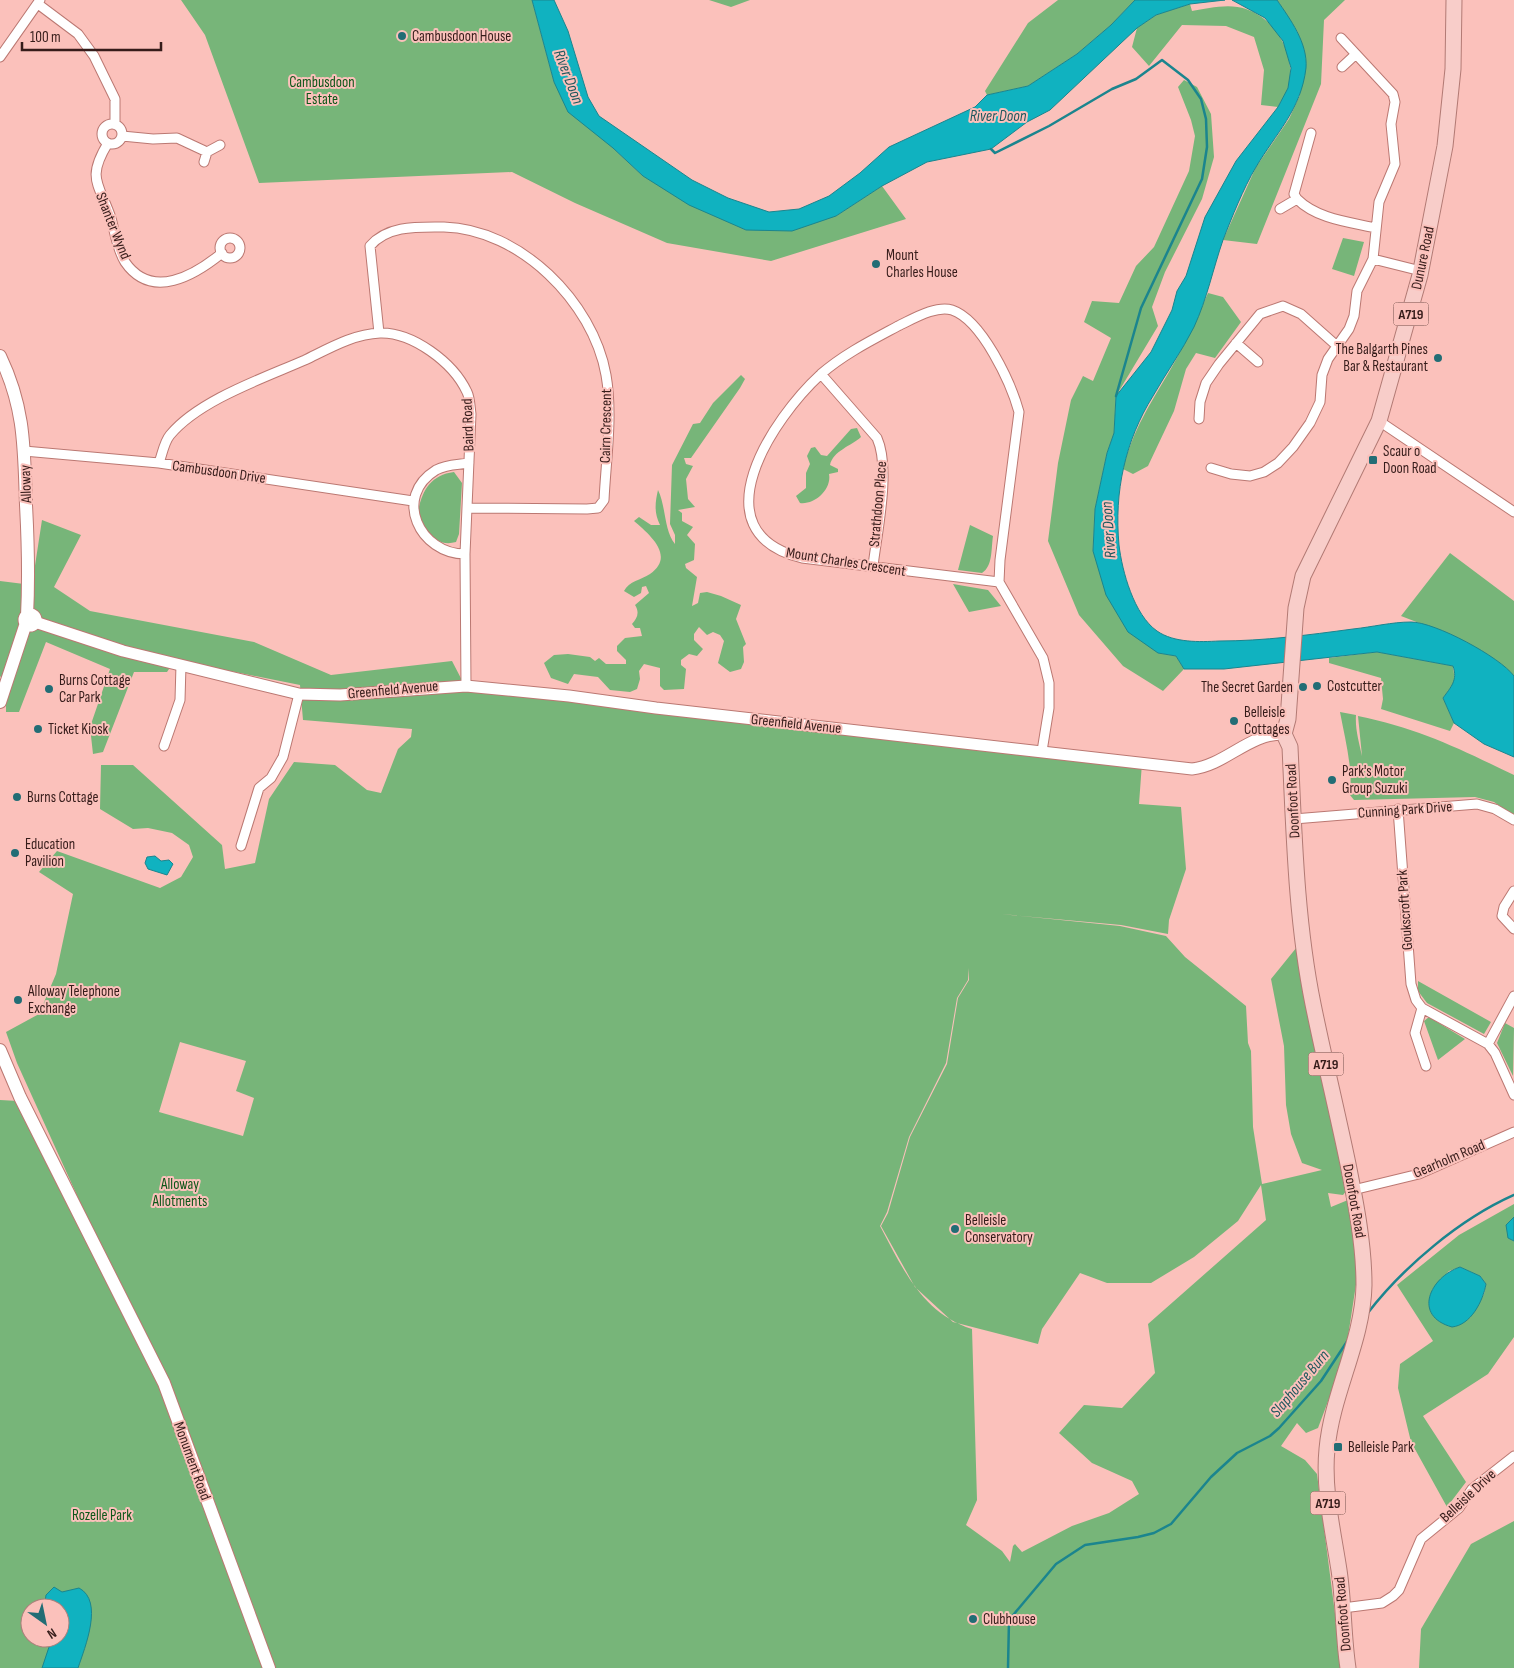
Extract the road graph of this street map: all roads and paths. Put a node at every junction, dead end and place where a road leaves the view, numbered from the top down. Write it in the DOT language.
graph roads {
  1 [pos="1454,0"];
  2 [pos="39,2"];
  3 [pos="1341,38"];
  4 [pos="1356,54"];
  5 [pos="0,58"];
  6 [pos="1342,67"];
  7 [pos="115,123"];
  8 [pos="1311,133"];
  9 [pos="122,136"];
  10 [pos="108,143"];
  11 [pos="220,145"];
  12 [pos="207,152"];
  13 [pos="204,162"];
  14 [pos="1297,199"];
  15 [pos="1280,208"];
  16 [pos="1376,228"];
  17 [pos="222,253"];
  18 [pos="1373,259"];
  19 [pos="1421,271"];
  20 [pos="380,333"];
  21 [pos="1236,344"];
  22 [pos="1337,346"];
  23 [pos="0,356"];
  24 [pos="1258,362"];
  25 [pos="821,374"];
  26 [pos="1199,419"];
  27 [pos="1379,421"];
  28 [pos="24,452"];
  29 [pos="469,463"];
  30 [pos="159,464"];
  31 [pos="1211,468"];
  32 [pos="413,502"];
  33 [pos="468,508"];
  34 [pos="1514,512"];
  35 [pos="465,554"];
  36 [pos="873,566"];
  37 [pos="999,582"];
  38 [pos="29,620"];
  39 [pos="181,665"];
  40 [pos="466,686"];
  41 [pos="298,694"];
  42 [pos="0,702"];
  43 [pos="1284,734"];
  44 [pos="164,746"];
  45 [pos="1042,751"];
  46 [pos="1398,809"];
  47 [pos="1294,819"];
  48 [pos="1514,820"];
  49 [pos="241,846"];
  50 [pos="1514,891"];
  51 [pos="1514,929"];
  52 [pos="1514,996"];
  53 [pos="1422,1008"];
  54 [pos="1488,1044"];
  55 [pos="0,1050"];
  56 [pos="1426,1066"];
  57 [pos="1514,1095"];
  58 [pos="1514,1132"];
  59 [pos="1353,1190"];
  60 [pos="1514,1456"];
  61 [pos="1343,1608"];
  62 [pos="269,1668"];
  63 [pos="1348,1668"];
  1 -- 19 [label="main road, Dunure Road / A719"];
  2 -- 5 [label="street"];
  2 -- 7 [label="street"];
  3 -- 4 [label="street"];
  4 -- 6 [label="street"];
  4 -- 16 [label="street"];
  7 -- 9 [label="street"];
  7 -- 10 [label="street"];
  8 -- 14 [label="street"];
  9 -- 10 [label="street"];
  9 -- 12 [label="street"];
  10 -- 17 [label="street, Shanter Wynd"];
  11 -- 12 [label="street"];
  12 -- 13 [label="street"];
  14 -- 15 [label="street"];
  14 -- 16 [label="street"];
  16 -- 18 [label="street"];
  18 -- 19 [label="street"];
  18 -- 22 [label="street"];
  19 -- 27 [label="main road, Dunure Road / A719"];
  20 -- 29 [label="street, Baird Road"];
  20 -- 30 [label="street, Baird Road"];
  20 -- 33 [label="street, Cairn Crescent"];
  21 -- 22 [label="street"];
  21 -- 24 [label="street"];
  21 -- 26 [label="street"];
  22 -- 31 [label="street"];
  23 -- 28 [label="main road, Alloway"];
  25 -- 36 [label="street, Strathdoon Place"];
  25 -- 36 [label="street, Mount Charles Crescent"];
  25 -- 37 [label="street, Mount Charles Crescent"];
  27 -- 34 [label="street"];
  27 -- 43 [label="main road, Dunure Road / A719"];
  28 -- 30 [label="street, Cambusdoon Drive"];
  28 -- 38 [label="main road, Alloway"];
  29 -- 32 [label="street"];
  29 -- 33 [label="street, Baird Road"];
  30 -- 32 [label="street, Cambusdoon Drive"];
  32 -- 35 [label="street"];
  33 -- 35 [label="street, Baird Road"];
  35 -- 40 [label="street, Baird Road"];
  36 -- 37 [label="street, Mount Charles Crescent"];
  37 -- 45 [label="street"];
  38 -- 39 [label="street, Greenfield Avenue"];
  38 -- 42 [label="main road, Alloway"];
  39 -- 41 [label="street, Greenfield Avenue"];
  39 -- 44 [label="street"];
  40 -- 41 [label="street, Greenfield Avenue"];
  40 -- 45 [label="street, Greenfield Avenue"];
  41 -- 49 [label="street"];
  43 -- 45 [label="street, Greenfield Avenue"];
  43 -- 47 [label="main road, Doonfoot Road / A719"];
  46 -- 47 [label="street, Cunning Park Drive"];
  46 -- 48 [label="street, Cunning Park Drive"];
  46 -- 53 [label="street, Goukscroft Park"];
  47 -- 59 [label="main road, Doonfoot Road / A719"];
  50 -- 51 [label="street"];
  52 -- 54 [label="street"];
  53 -- 54 [label="street"];
  53 -- 56 [label="street"];
  54 -- 57 [label="street"];
  55 -- 62 [label="main road, Monument Road"];
  58 -- 59 [label="street, Gearholm Road"];
  59 -- 61 [label="main road, Doonfoot Road / A719"];
  60 -- 61 [label="street, Belleisle Drive"];
  61 -- 63 [label="main road, Doonfoot Road / A719"];
}
